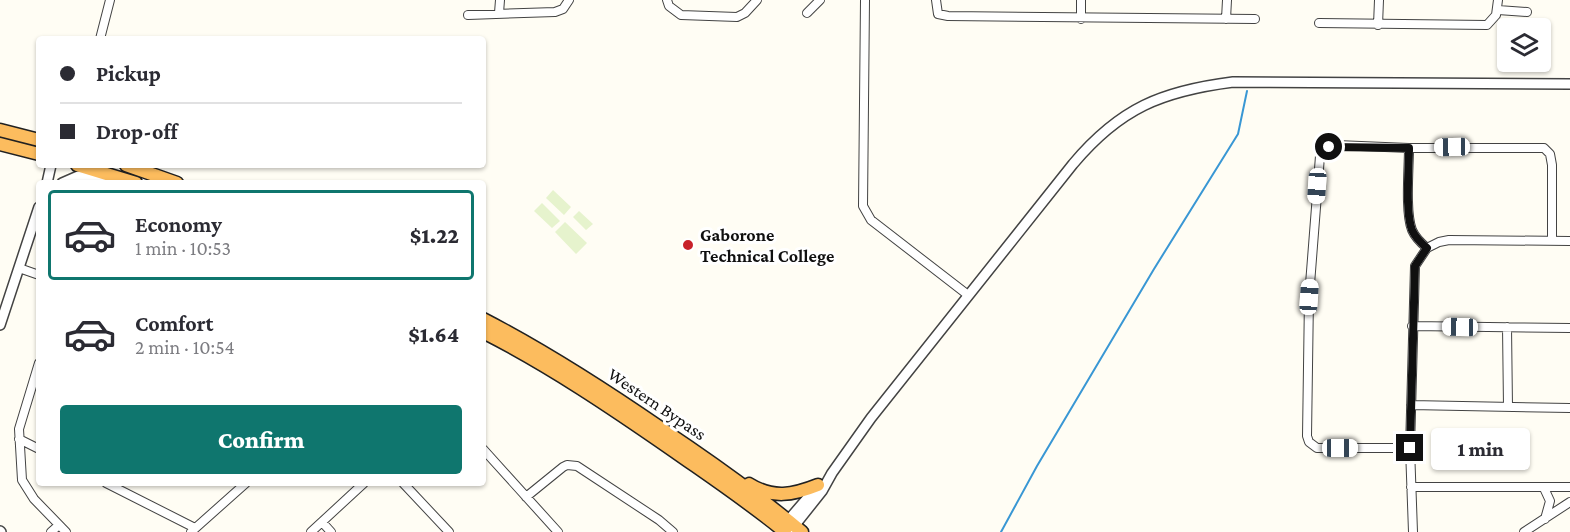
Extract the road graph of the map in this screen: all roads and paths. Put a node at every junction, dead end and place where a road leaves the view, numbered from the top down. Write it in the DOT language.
graph roads {
  1 [pos="110,0"];
  2 [pos="500,0"];
  3 [pos="569,0"];
  4 [pos="667,0"];
  5 [pos="757,0"];
  6 [pos="820,0"];
  7 [pos="865,0"];
  8 [pos="936,0"];
  9 [pos="1081,0"];
  10 [pos="1227,0"];
  11 [pos="1378,0"];
  12 [pos="1497,0"];
  13 [pos="1498,10"];
  14 [pos="1527,12"];
  15 [pos="499,13"];
  16 [pos="807,13"];
  17 [pos="468,15"];
  18 [pos="1081,19"];
  19 [pos="1226,19"];
  20 [pos="1255,19"];
  21 [pos="1319,23"];
  22 [pos="1378,25"];
  23 [pos="101,36"];
  24 [pos="1570,84"];
  25 [pos="0,129"];
  26 [pos="36,136"];
  27 [pos="0,144"];
  28 [pos="1409,148"];
  29 [pos="36,153"];
  30 [pos="87,168"];
  31 [pos="134,168"];
  32 [pos="114,176"];
  33 [pos="69,180"];
  34 [pos="127,180"];
  35 [pos="168,180"];
  36 [pos="36,217"];
  37 [pos="1552,241"];
  38 [pos="1570,241"];
  39 [pos="1427,248"];
  40 [pos="19,268"];
  41 [pos="36,274"];
  42 [pos="968,296"];
  43 [pos="1,318"];
  44 [pos="486,321"];
  45 [pos="1412,326"];
  46 [pos="1507,327"];
  47 [pos="1570,328"];
  48 [pos="486,334"];
  49 [pos="36,373"];
  50 [pos="1411,405"];
  51 [pos="1508,407"];
  52 [pos="1570,408"];
  53 [pos="19,439"];
  54 [pos="36,448"];
  55 [pos="1410,448"];
  56 [pos="486,452"];
  57 [pos="699,454"];
  58 [pos="832,473"];
  59 [pos="818,485"];
  60 [pos="112,486"];
  61 [pos="243,486"];
  62 [pos="361,486"];
  63 [pos="406,486"];
  64 [pos="1411,487"];
  65 [pos="1570,487"];
  66 [pos="1544,488"];
  67 [pos="526,497"];
  68 [pos="1570,502"];
  69 [pos="1545,519"];
  70 [pos="322,522"];
  71 [pos="58,525"];
  72 [pos="790,528"];
  73 [pos="193,530"];
  74 [pos="51,532"];
  75 [pos="66,532"];
  76 [pos="310,532"];
  77 [pos="331,532"];
  78 [pos="449,532"];
  79 [pos="558,532"];
  80 [pos="673,532"];
  81 [pos="1413,532"];
  82 [pos="1524,532"];
  1 -- 23 [label="street"];
  2 -- 15 [label="street"];
  3 -- 15 [label="street"];
  4 -- 5 [label="street"];
  6 -- 16 [label="street"];
  7 -- 42 [label="street"];
  8 -- 18 [label="street"];
  9 -- 18 [label="street"];
  10 -- 19 [label="street"];
  11 -- 22 [label="street"];
  12 -- 13 [label="street"];
  13 -- 14 [label="street"];
  13 -- 22 [label="street"];
  15 -- 17 [label="street"];
  18 -- 19 [label="street"];
  19 -- 20 [label="street"];
  21 -- 22 [label="street"];
  24 -- 42 [label="street"];
  25 -- 26 [label="highway"];
  27 -- 29 [label="highway"];
  28 -- 37 [label="street"];
  28 -- 39 [label="street"];
  28 -- 55 [label="street"];
  30 -- 32 [label="highway"];
  31 -- 35 [label="highway"];
  32 -- 33 [label="street"];
  32 -- 34 [label="highway"];
  36 -- 40 [label="street"];
  37 -- 38 [label="street"];
  37 -- 39 [label="street"];
  39 -- 45 [label="street"];
  40 -- 41 [label="street"];
  40 -- 43 [label="street"];
  42 -- 58 [label="street"];
  44 -- 57 [label="highway, Western Bypass"];
  45 -- 46 [label="street"];
  45 -- 50 [label="street"];
  46 -- 47 [label="street"];
  46 -- 51 [label="street"];
  48 -- 72 [label="highway, Western Bypass"];
  49 -- 53 [label="street"];
  50 -- 51 [label="street"];
  50 -- 55 [label="street"];
  51 -- 52 [label="street"];
  53 -- 54 [label="street"];
  53 -- 71 [label="street"];
  55 -- 64 [label="street"];
  56 -- 67 [label="street"];
  57 -- 59 [label="highway"];
  57 -- 72 [label="highway, Western Bypass"];
  58 -- 59 [label="street"];
  58 -- 72 [label="street"];
  59 -- 72 [label="street"];
  60 -- 73 [label="street"];
  61 -- 73 [label="street"];
  62 -- 70 [label="street"];
  63 -- 78 [label="street"];
  64 -- 66 [label="street"];
  64 -- 81 [label="street"];
  65 -- 66 [label="street"];
  66 -- 69 [label="street"];
  67 -- 79 [label="street"];
  67 -- 80 [label="street"];
  68 -- 69 [label="street"];
  69 -- 82 [label="street"];
  70 -- 76 [label="street"];
  70 -- 77 [label="street"];
  71 -- 74 [label="street"];
  71 -- 75 [label="street"];
}
